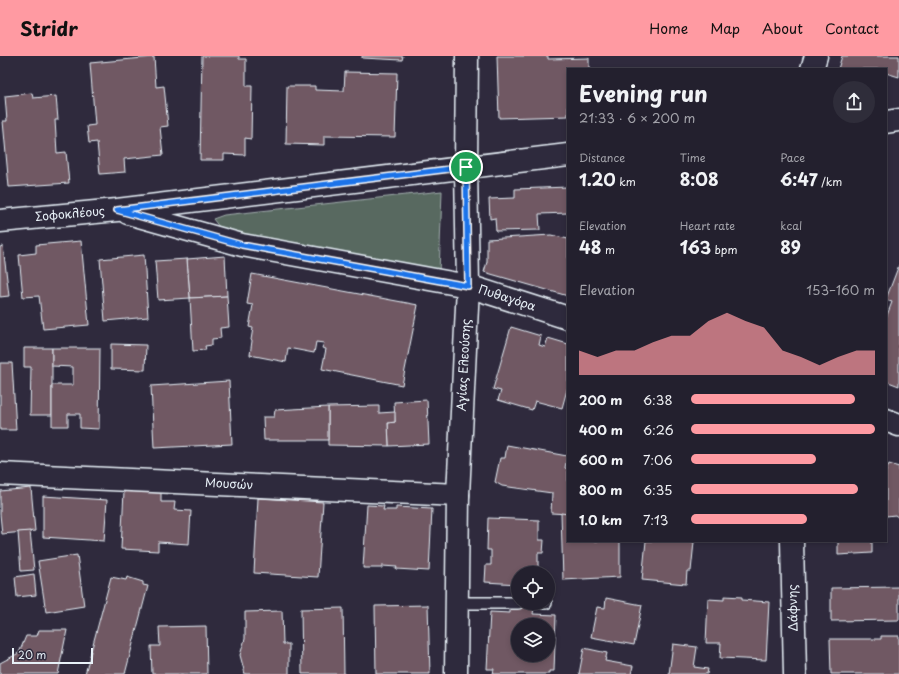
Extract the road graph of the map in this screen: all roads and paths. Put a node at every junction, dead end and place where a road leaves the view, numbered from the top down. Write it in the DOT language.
graph roads {
  1 [pos="467,56"];
  2 [pos="816,56"];
  3 [pos="812,68"];
  4 [pos="899,120"];
  5 [pos="887,122"];
  6 [pos="567,155"];
  7 [pos="466,167"];
  8 [pos="117,210"];
  9 [pos="0,221"];
  10 [pos="468,286"];
  11 [pos="567,318"];
  12 [pos="887,420"];
  13 [pos="899,425"];
  14 [pos="0,474"];
  15 [pos="458,495"];
  16 [pos="792,542"];
  17 [pos="457,603"];
  18 [pos="511,603"];
  19 [pos="456,674"];
  20 [pos="795,674"];
  1 -- 7 [label="street, Αγίας Ελεούσης"];
  2 -- 3 [label="street"];
  4 -- 5 [label="street"];
  6 -- 7 [label="street, Σοφοκλέους"];
  7 -- 8 [label="street, Σοφοκλέους"];
  7 -- 10 [label="street, Αγίας Ελεούσης"];
  8 -- 9 [label="street, Σοφοκλέους"];
  8 -- 10 [label="street, Πυθαγόρα"];
  10 -- 11 [label="street, Πυθαγόρα"];
  10 -- 15 [label="street, Αγίας Ελεούσης"];
  12 -- 13 [label="street"];
  14 -- 15 [label="street, Μουσών"];
  15 -- 17 [label="street, Αγίας Ελεούσης"];
  16 -- 20 [label="street, Δάφνης"];
  17 -- 18 [label="lane"];
  17 -- 19 [label="street, Αγίας Ελεούσης"];
}
